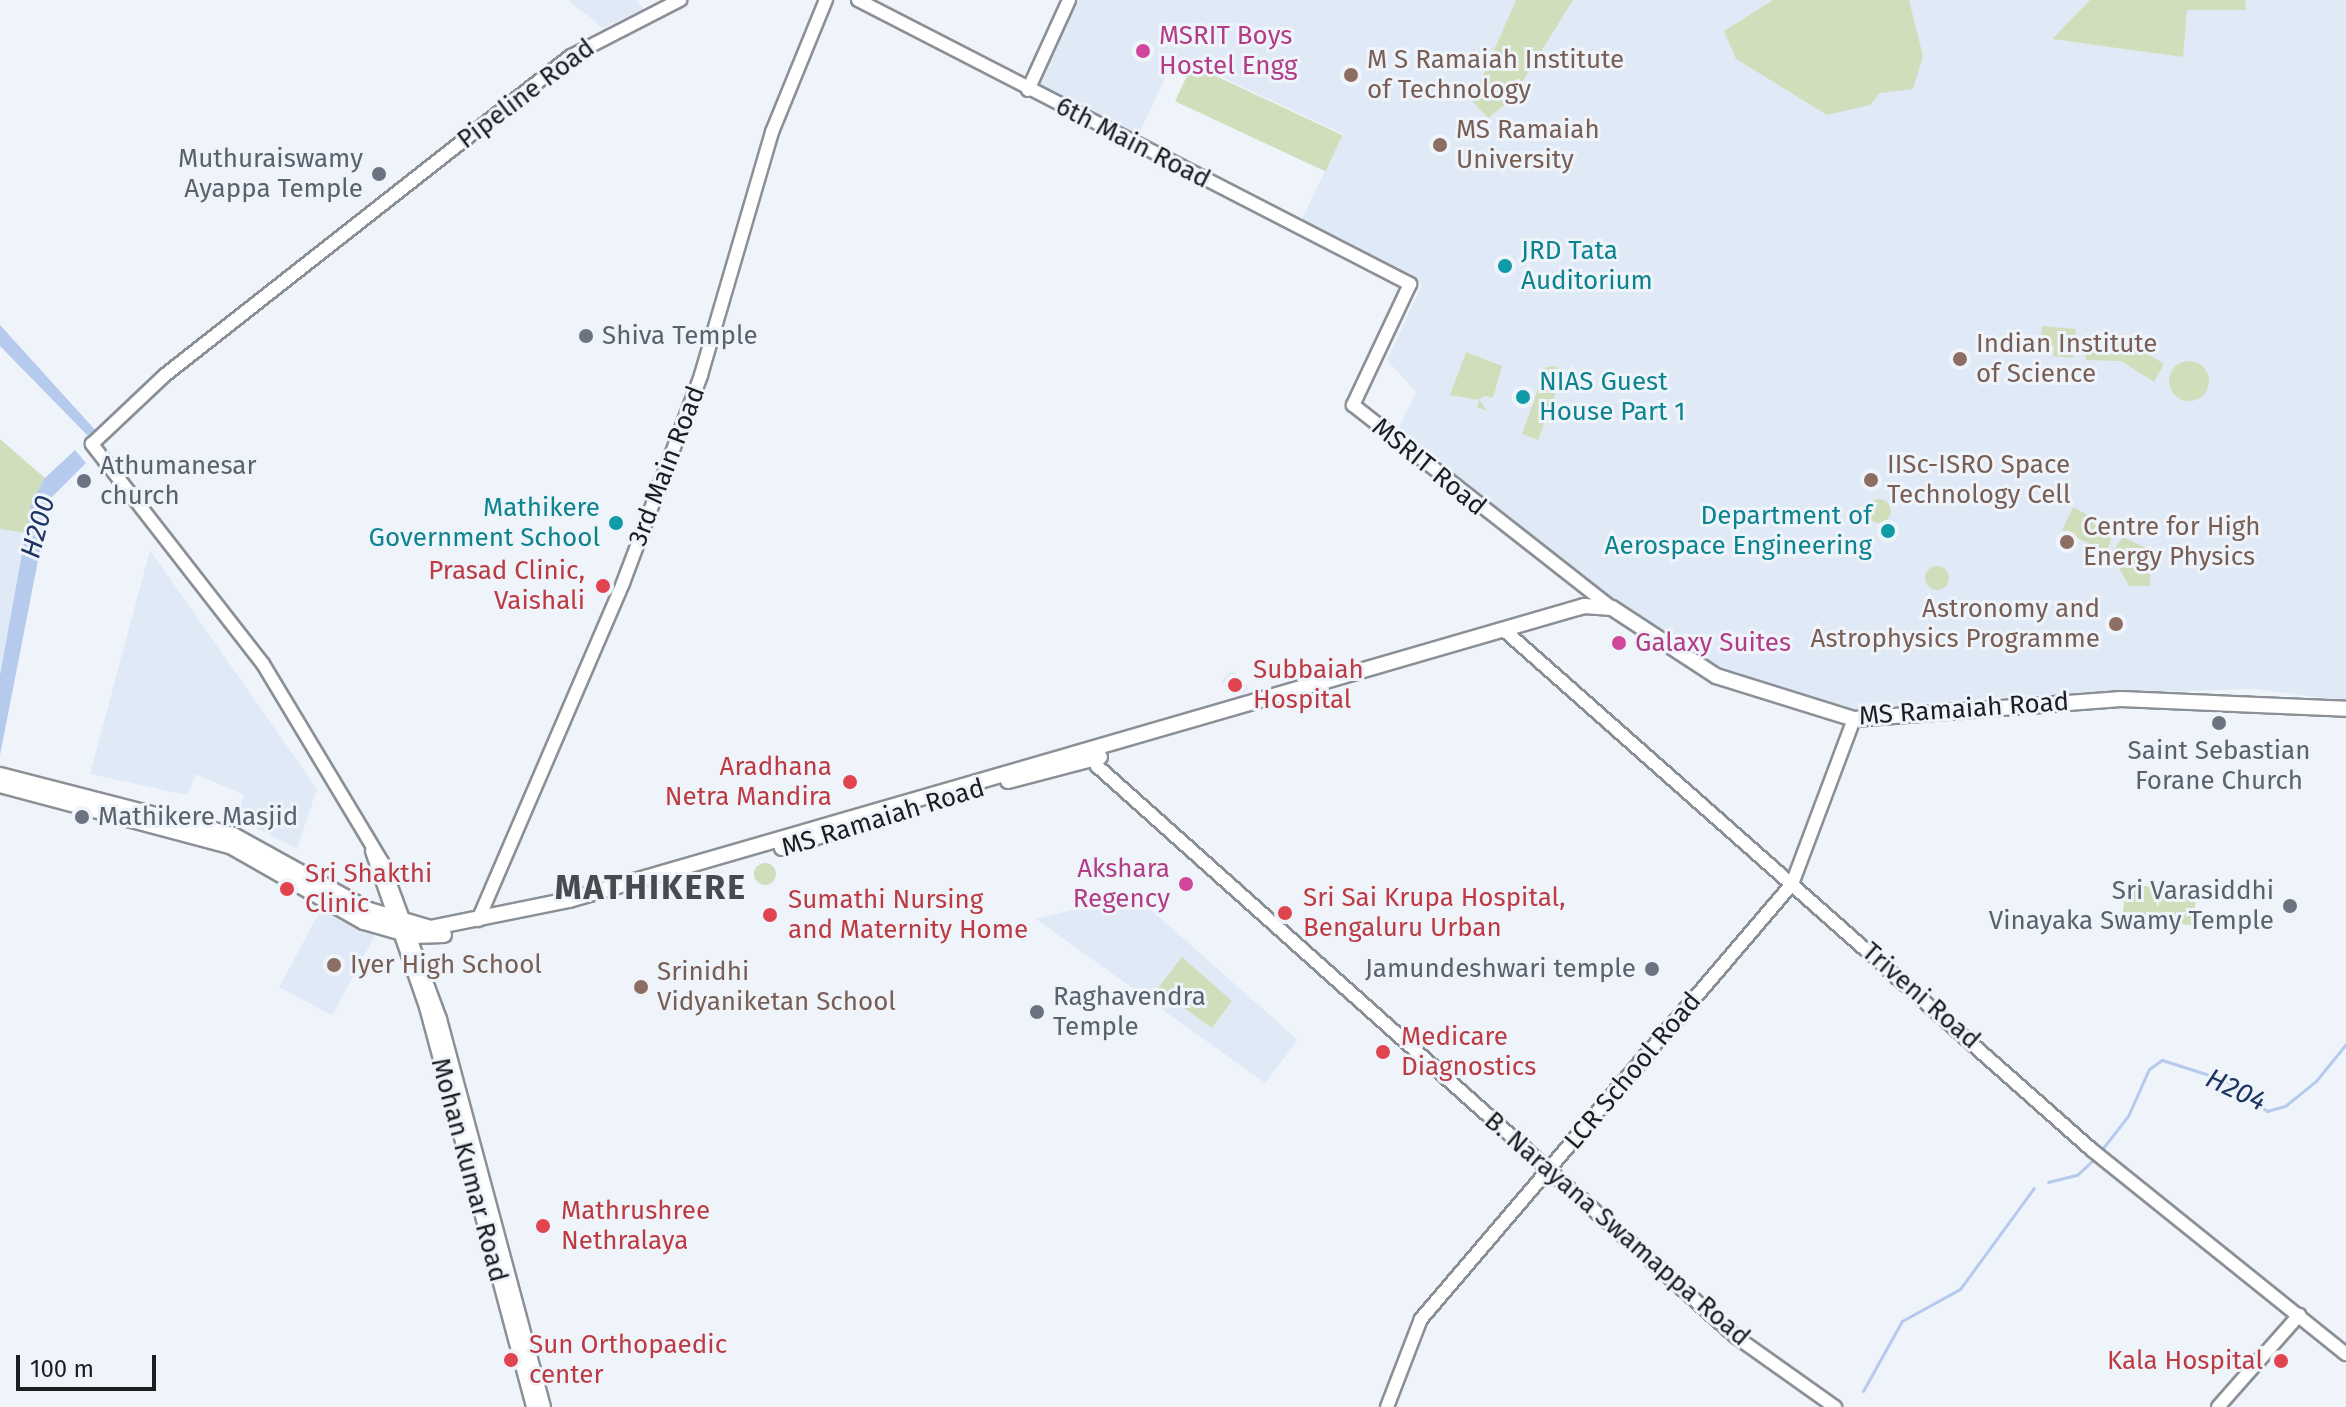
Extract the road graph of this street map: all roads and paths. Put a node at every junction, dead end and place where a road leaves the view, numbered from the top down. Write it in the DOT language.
graph roads {
  1 [pos="680,0"];
  2 [pos="826,0"];
  3 [pos="858,0"];
  4 [pos="1069,0"];
  5 [pos="1028,90"];
  6 [pos="1410,284"];
  7 [pos="1581,583"];
  8 [pos="1584,606"];
  9 [pos="1612,608"];
  10 [pos="1504,630"];
  11 [pos="2346,709"];
  12 [pos="1854,719"];
  13 [pos="1094,754"];
  14 [pos="0,775"];
  15 [pos="0,785"];
  16 [pos="123,807"];
  17 [pos="1792,884"];
  18 [pos="478,920"];
  19 [pos="404,929"];
  20 [pos="1549,1169"];
  21 [pos="2299,1315"];
  22 [pos="2346,1354"];
  23 [pos="533,1407"];
  24 [pos="544,1407"];
  25 [pos="1387,1407"];
  26 [pos="1835,1407"];
  27 [pos="2218,1407"];
  1 -- 19 [label="street, Pipeline Road"];
  2 -- 18 [label="street, 3rd Main Road"];
  3 -- 5 [label="street, 6th Main Road"];
  4 -- 5 [label="street"];
  5 -- 6 [label="street, 6th Main Road"];
  6 -- 7 [label="street, MSRIT Road"];
  7 -- 8 [label="street"];
  7 -- 9 [label="street, MSRIT Road"];
  8 -- 9 [label="main road, MS Ramaiah Road"];
  8 -- 10 [label="main road, MS Ramaiah Road"];
  9 -- 12 [label="main road, MS Ramaiah Road"];
  10 -- 13 [label="main road, MS Ramaiah Road"];
  10 -- 17 [label="street, Triveni Road"];
  11 -- 12 [label="main road, MS Ramaiah Road"];
  12 -- 17 [label="street, LCR School Road"];
  13 -- 18 [label="main road, MS Ramaiah Road"];
  13 -- 19 [label="main road, MS Ramaiah Road"];
  13 -- 20 [label="street, B. Narayana Swamappa Road"];
  14 -- 16 [label="main road"];
  15 -- 16 [label="main road"];
  16 -- 19 [label="main road"];
  17 -- 20 [label="street, LCR School Road"];
  17 -- 21 [label="street, Triveni Road"];
  18 -- 19 [label="main road, MS Ramaiah Road"];
  19 -- 23 [label="street, Mohan Kumar Road"];
  19 -- 24 [label="street"];
  20 -- 25 [label="street, LCR School Road"];
  20 -- 26 [label="street, B. Narayana Swamappa Road"];
  21 -- 22 [label="street, Triveni Road"];
  21 -- 27 [label="street"];
}
